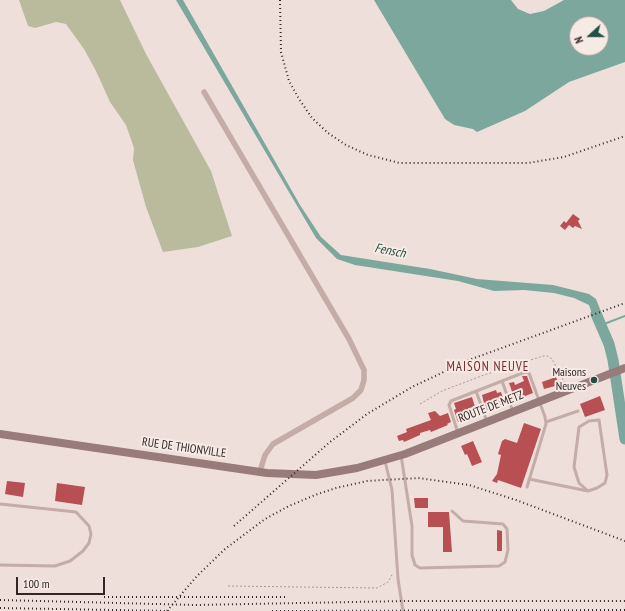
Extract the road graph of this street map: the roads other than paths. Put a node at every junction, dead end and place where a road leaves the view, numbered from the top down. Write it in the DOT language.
graph roads {
  1 [pos="204,92"];
  2 [pos="622,369"];
  3 [pos="502,381"];
  4 [pos="476,391"];
  5 [pos="540,401"];
  6 [pos="578,410"];
  7 [pos="513,412"];
  8 [pos="487,422"];
  9 [pos="546,422"];
  10 [pos="458,433"];
  11 [pos="0,434"];
  12 [pos="401,455"];
  13 [pos="385,460"];
  14 [pos="364,466"];
  15 [pos="260,471"];
  16 [pos="529,479"];
  17 [pos="527,487"];
  18 [pos="588,491"];
  19 [pos="0,504"];
  20 [pos="452,511"];
  21 [pos="0,565"];
  22 [pos="403,611"];
  1 -- 15 [label="street"];
  2 -- 5 [label="main road, ROUTE DE METZ"];
  3 -- 4 [label="lane"];
  3 -- 5 [label="lane"];
  3 -- 7 [label="lane"];
  4 -- 8 [label="lane"];
  4 -- 10 [label="lane"];
  5 -- 7 [label="main road, ROUTE DE METZ"];
  5 -- 9 [label="lane"];
  6 -- 9 [label="lane"];
  7 -- 8 [label="main road, ROUTE DE METZ"];
  8 -- 10 [label="main road, ROUTE DE METZ"];
  9 -- 16 [label="lane"];
  10 -- 12 [label="main road, ROUTE DE METZ"];
  11 -- 15 [label="main road, RUE DE THIONVILLE"];
  12 -- 13 [label="main road, ROUTE DE METZ"];
  12 -- 20 [label="lane"];
  13 -- 14 [label="main road, ROUTE DE METZ"];
  13 -- 22 [label="lane"];
  14 -- 15 [label="main road, RUE DE THIONVILLE"];
  16 -- 17 [label="lane"];
  16 -- 18 [label="lane"];
  18 -- 18 [label="lane"];
  19 -- 21 [label="lane"];
}
